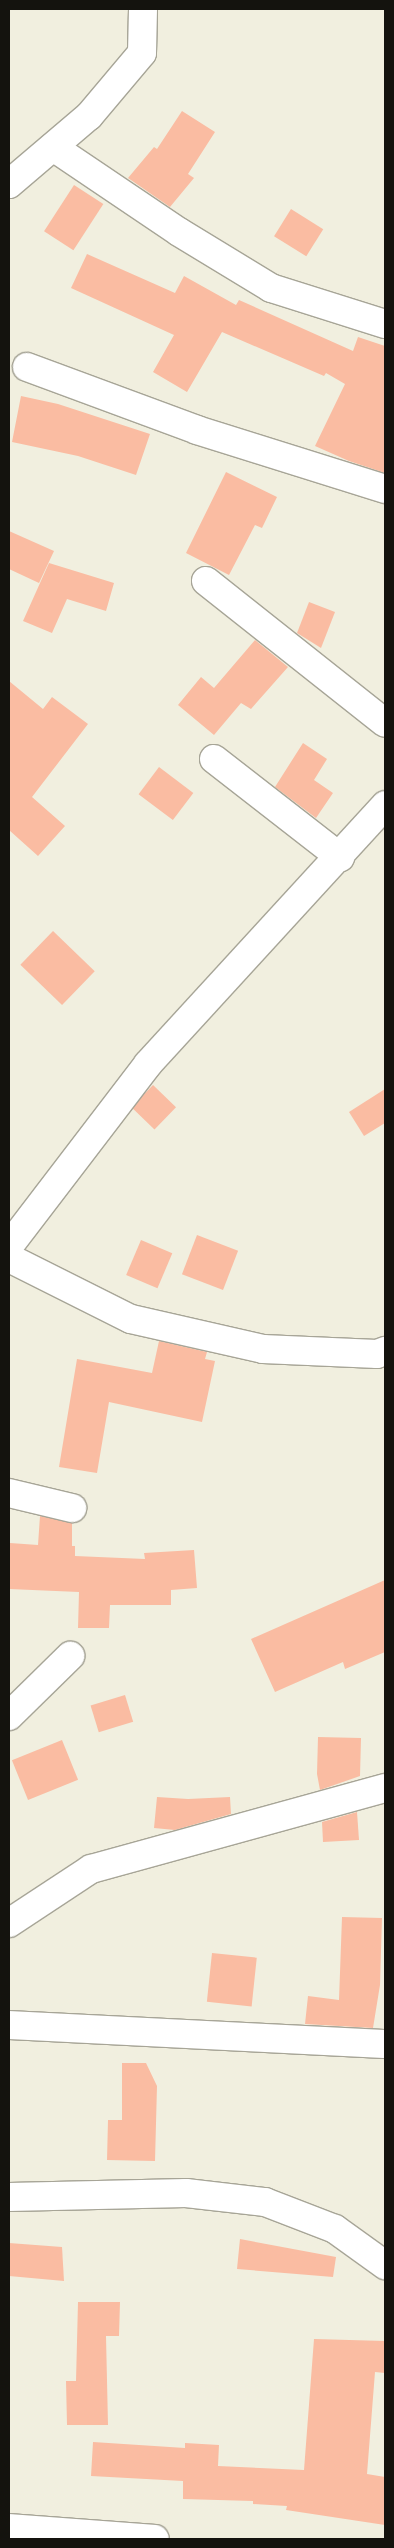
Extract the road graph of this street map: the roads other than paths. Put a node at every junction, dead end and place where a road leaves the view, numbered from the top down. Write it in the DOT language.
graph roads {
  1 [pos="143,9"];
  2 [pos="53,147"];
  3 [pos="9,184"];
  4 [pos="385,324"];
  5 [pos="27,367"];
  6 [pos="385,489"];
  7 [pos="206,581"];
  8 [pos="385,724"];
  9 [pos="214,759"];
  10 [pos="385,805"];
  11 [pos="340,857"];
  12 [pos="9,1246"];
  13 [pos="9,1258"];
  14 [pos="385,1352"];
  15 [pos="9,1493"];
  16 [pos="72,1508"];
  17 [pos="70,1656"];
  18 [pos="9,1716"];
  19 [pos="385,1788"];
  20 [pos="9,1923"];
  21 [pos="9,2025"];
  22 [pos="385,2044"];
  23 [pos="9,2197"];
  24 [pos="385,2265"];
  25 [pos="9,2528"];
  26 [pos="120,2537"];
  27 [pos="155,2539"];
  1 -- 2 [label="street"];
  2 -- 3 [label="street"];
  2 -- 4 [label="street"];
  5 -- 6 [label="street"];
  7 -- 8 [label="street"];
  9 -- 11 [label="street"];
  10 -- 11 [label="street"];
  11 -- 12 [label="street"];
  13 -- 14 [label="street"];
  15 -- 16 [label="street"];
  17 -- 18 [label="street"];
  19 -- 20 [label="street"];
  21 -- 22 [label="street"];
  23 -- 24 [label="street"];
  25 -- 26 [label="street"];
  26 -- 27 [label="street"];
}
